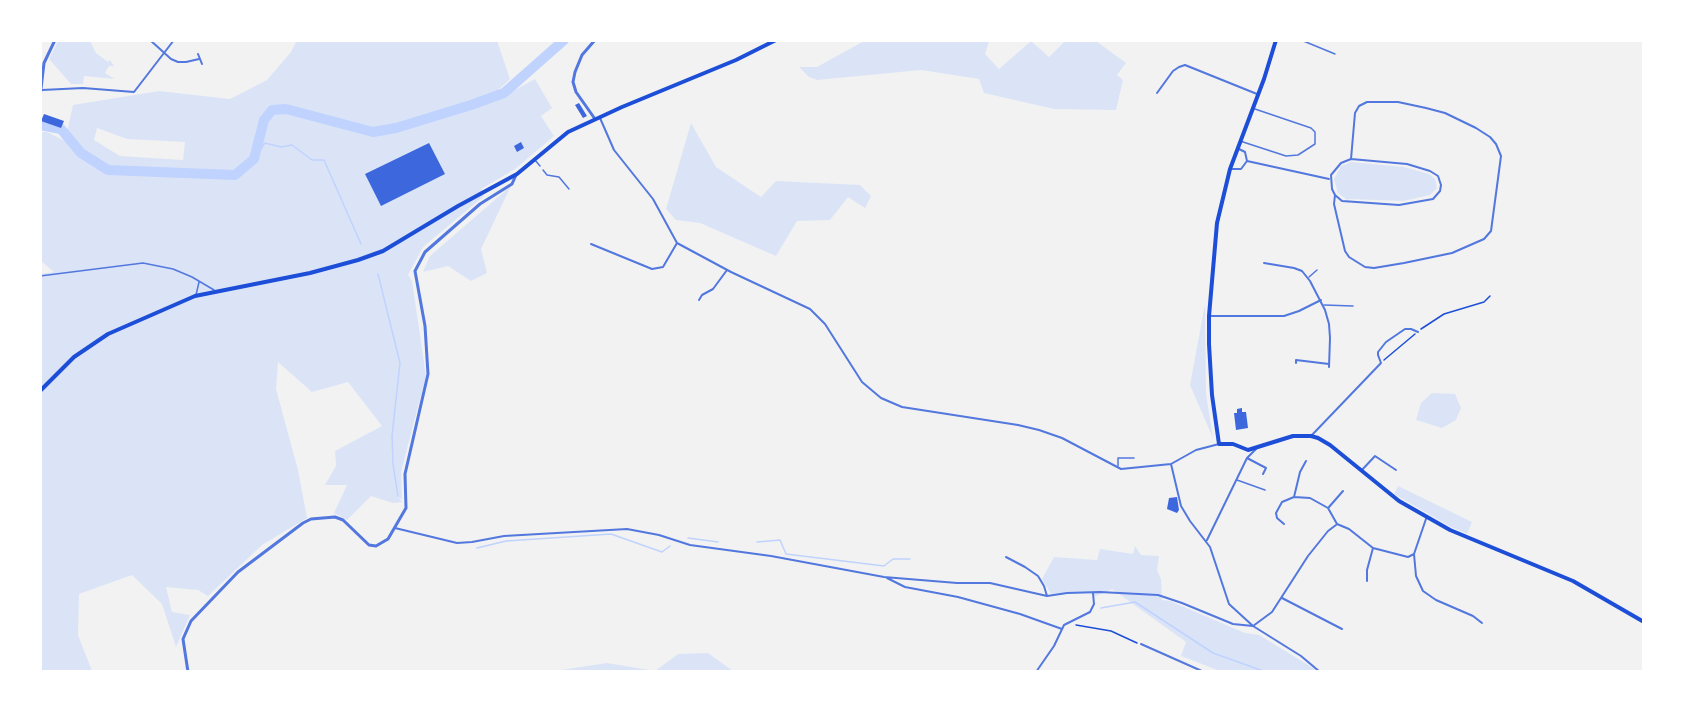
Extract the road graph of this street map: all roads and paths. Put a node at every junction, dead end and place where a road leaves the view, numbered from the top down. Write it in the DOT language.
graph roads {
  1 [pos="55,40"];
  2 [pos="150,40"];
  3 [pos="174,40"];
  4 [pos="595,40"];
  5 [pos="776,40"];
  6 [pos="1276,40"];
  7 [pos="1301,40"];
  8 [pos="164,53"];
  9 [pos="198,54"];
  10 [pos="1335,54"];
  11 [pos="199,59"];
  12 [pos="202,63"];
  13 [pos="42,90"];
  14 [pos="1157,93"];
  15 [pos="1257,94"];
  16 [pos="40,97"];
  17 [pos="1252,108"];
  18 [pos="597,118"];
  19 [pos="1240,141"];
  20 [pos="1237,148"];
  21 [pos="534,159"];
  22 [pos="1352,159"];
  23 [pos="1247,161"];
  24 [pos="540,166"];
  25 [pos="1230,169"];
  26 [pos="543,170"];
  27 [pos="516,174"];
  28 [pos="1330,180"];
  29 [pos="569,189"];
  30 [pos="1335,195"];
  31 [pos="677,243"];
  32 [pos="591,244"];
  33 [pos="1272,259"];
  34 [pos="1264,263"];
  35 [pos="1272,264"];
  36 [pos="727,270"];
  37 [pos="1317,270"];
  38 [pos="40,276"];
  39 [pos="1308,278"];
  40 [pos="200,281"];
  41 [pos="215,291"];
  42 [pos="195,296"];
  43 [pos="1490,296"];
  44 [pos="699,300"];
  45 [pos="1321,300"];
  46 [pos="1323,305"];
  47 [pos="1339,306"];
  48 [pos="1353,306"];
  49 [pos="1339,310"];
  50 [pos="1209,316"];
  51 [pos="1418,332"];
  52 [pos="1296,363"];
  53 [pos="1381,363"];
  54 [pos="40,391"];
  55 [pos="1311,436"];
  56 [pos="1219,444"];
  57 [pos="1259,446"];
  58 [pos="1134,458"];
  59 [pos="1247,458"];
  60 [pos="1306,461"];
  61 [pos="1171,464"];
  62 [pos="1118,468"];
  63 [pos="1396,470"];
  64 [pos="1361,471"];
  65 [pos="1263,474"];
  66 [pos="1236,479"];
  67 [pos="1265,490"];
  68 [pos="1343,491"];
  69 [pos="1294,497"];
  70 [pos="1328,508"];
  71 [pos="1426,516"];
  72 [pos="1284,524"];
  73 [pos="1337,524"];
  74 [pos="395,528"];
  75 [pos="1207,541"];
  76 [pos="1373,548"];
  77 [pos="1414,554"];
  78 [pos="1006,558"];
  79 [pos="884,577"];
  80 [pos="1367,581"];
  81 [pos="1093,593"];
  82 [pos="1047,596"];
  83 [pos="1282,598"];
  84 [pos="1477,611"];
  85 [pos="1473,616"];
  86 [pos="1644,622"];
  87 [pos="1482,623"];
  88 [pos="1064,624"];
  89 [pos="1253,626"];
  90 [pos="1062,629"];
  91 [pos="1342,629"];
  92 [pos="1141,645"];
  93 [pos="188,672"];
  94 [pos="1036,672"];
  95 [pos="1204,672"];
  96 [pos="1320,672"];
  1 -- 13 [label="street"];
  2 -- 8 [label="street"];
  3 -- 8 [label="street"];
  4 -- 18 [label="street"];
  5 -- 18 [label="main road"];
  6 -- 15 [label="main road"];
  7 -- 10 [label="lane"];
  8 -- 11 [label="street"];
  8 -- 13 [label="street"];
  9 -- 11 [label="street"];
  11 -- 12 [label="street"];
  13 -- 16 [label="street"];
  14 -- 15 [label="street"];
  15 -- 17 [label="main road"];
  17 -- 19 [label="main road"];
  17 -- 19 [label="lane"];
  18 -- 21 [label="main road"];
  18 -- 31 [label="street"];
  19 -- 20 [label="main road"];
  20 -- 23 [label="street"];
  20 -- 25 [label="main road"];
  21 -- 24 [label="lane"];
  21 -- 27 [label="main road"];
  22 -- 28 [label="street"];
  22 -- 30 [label="street"];
  22 -- 30 [label="street"];
  23 -- 25 [label="street"];
  23 -- 28 [label="street"];
  25 -- 50 [label="main road"];
  26 -- 29 [label="lane"];
  27 -- 41 [label="main road"];
  27 -- 74 [label="street"];
  28 -- 30 [label="street"];
  31 -- 32 [label="street"];
  31 -- 36 [label="street"];
  33 -- 35 [label="street"];
  34 -- 35 [label="street"];
  35 -- 39 [label="street"];
  36 -- 44 [label="street"];
  36 -- 62 [label="street"];
  37 -- 39 [label="lane"];
  38 -- 40 [label="lane"];
  39 -- 45 [label="street"];
  40 -- 41 [label="lane"];
  40 -- 42 [label="lane"];
  41 -- 42 [label="main road"];
  42 -- 54 [label="main road"];
  43 -- 51 [label="path"];
  45 -- 46 [label="street"];
  45 -- 50 [label="street"];
  46 -- 47 [label="lane"];
  46 -- 52 [label="street"];
  47 -- 48 [label="lane"];
  47 -- 49 [label="lane"];
  50 -- 56 [label="main road"];
  51 -- 53 [label="path"];
  51 -- 53 [label="street"];
  53 -- 55 [label="street"];
  55 -- 57 [label="main road"];
  55 -- 64 [label="main road"];
  56 -- 57 [label="main road"];
  56 -- 61 [label="street"];
  57 -- 59 [label="street"];
  58 -- 62 [label="lane"];
  59 -- 65 [label="street"];
  59 -- 66 [label="street"];
  60 -- 69 [label="street"];
  61 -- 62 [label="street"];
  61 -- 75 [label="street"];
  63 -- 64 [label="street"];
  64 -- 71 [label="main road"];
  66 -- 67 [label="lane"];
  66 -- 75 [label="street"];
  68 -- 70 [label="street"];
  69 -- 70 [label="street"];
  69 -- 72 [label="street"];
  70 -- 73 [label="street"];
  71 -- 77 [label="street"];
  71 -- 86 [label="main road"];
  73 -- 76 [label="street"];
  73 -- 83 [label="street"];
  74 -- 79 [label="street"];
  74 -- 93 [label="street"];
  75 -- 89 [label="street"];
  76 -- 77 [label="street"];
  76 -- 80 [label="street"];
  77 -- 85 [label="street"];
  78 -- 82 [label="street"];
  79 -- 82 [label="street"];
  79 -- 90 [label="street"];
  81 -- 82 [label="street"];
  81 -- 88 [label="street"];
  81 -- 89 [label="street"];
  83 -- 89 [label="street"];
  83 -- 91 [label="street"];
  84 -- 85 [label="street"];
  85 -- 87 [label="street"];
  88 -- 90 [label="street"];
  88 -- 92 [label="path"];
  89 -- 96 [label="street"];
  90 -- 94 [label="street"];
  92 -- 95 [label="street"];
}
